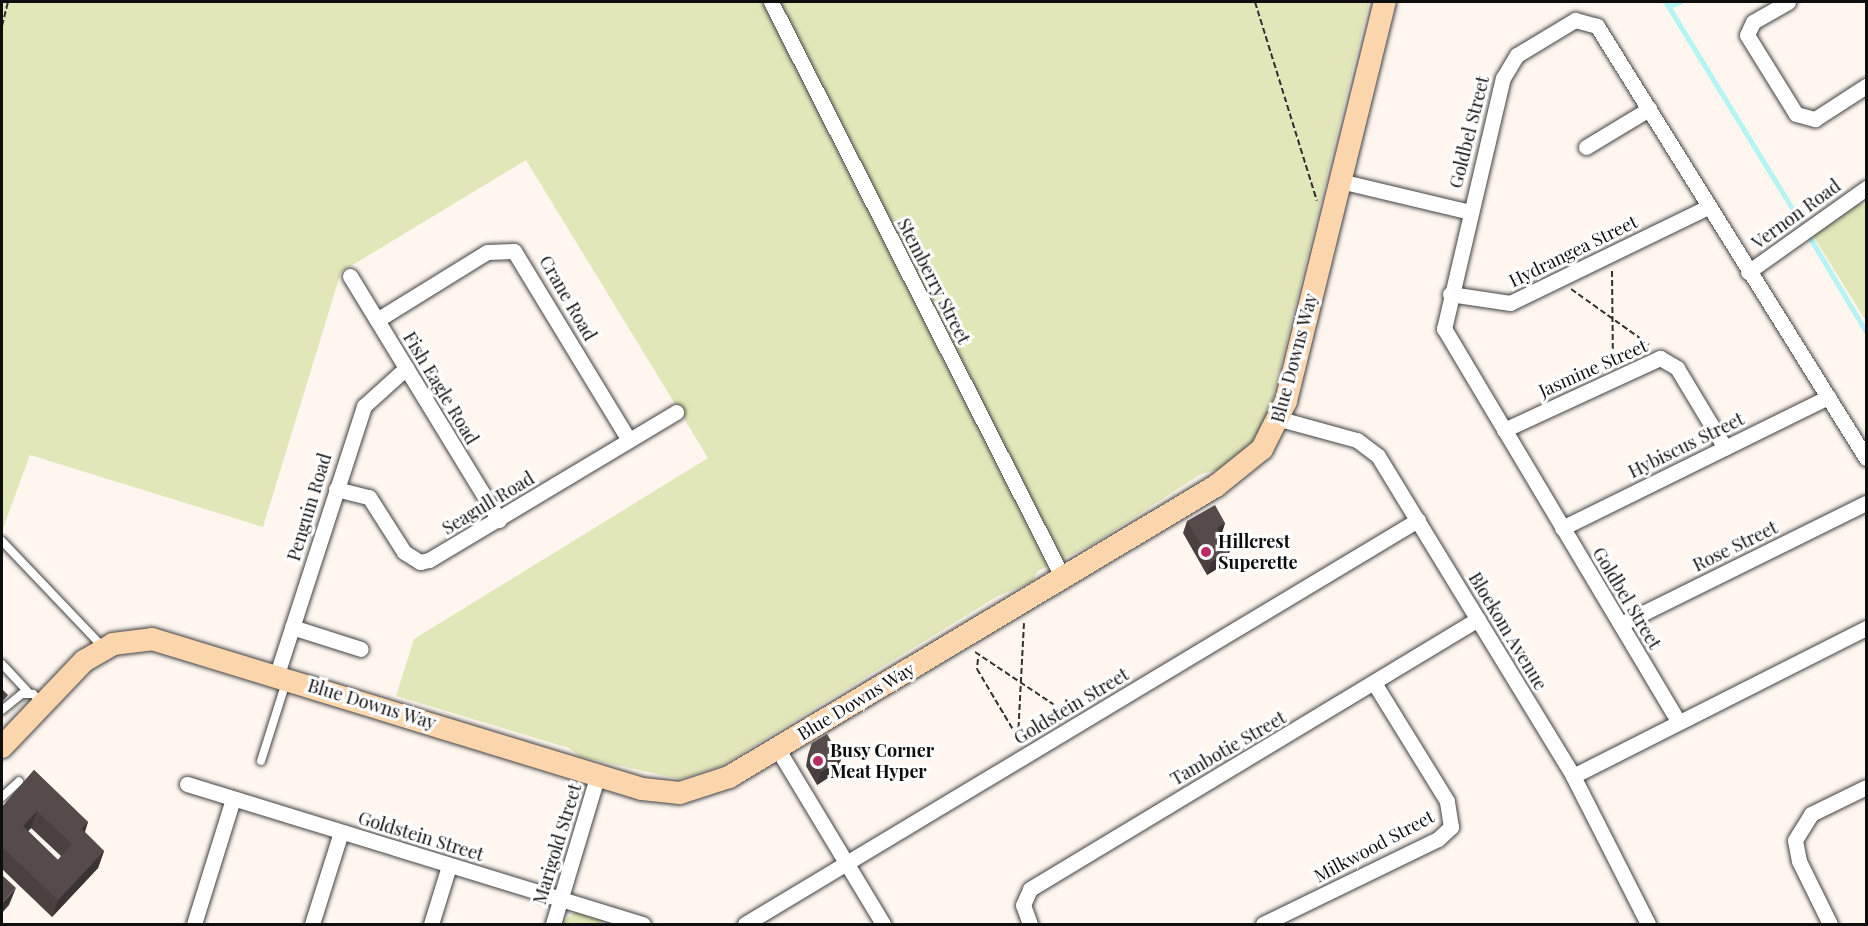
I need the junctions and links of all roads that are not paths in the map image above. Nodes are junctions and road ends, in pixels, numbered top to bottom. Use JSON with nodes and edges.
{"nodes":[{"id":1,"x":771,"y":2,"type":"edge"},
{"id":2,"x":1385,"y":2,"type":"edge"},
{"id":3,"x":1788,"y":2,"type":"edge"},
{"id":4,"x":1866,"y":86,"type":"edge"},
{"id":5,"x":1649,"y":109,"type":"junction"},
{"id":6,"x":1586,"y":147,"type":"dead end"},
{"id":7,"x":1340,"y":181,"type":"junction"},
{"id":8,"x":1866,"y":188,"type":"edge"},
{"id":9,"x":1708,"y":207,"type":"junction"},
{"id":10,"x":1470,"y":212,"type":"junction"},
{"id":11,"x":1748,"y":272,"type":"junction"},
{"id":12,"x":350,"y":276,"type":"dead end"},
{"id":13,"x":1450,"y":294,"type":"junction"},
{"id":14,"x":377,"y":320,"type":"junction"},
{"id":15,"x":406,"y":368,"type":"junction"},
{"id":16,"x":1828,"y":397,"type":"junction"},
{"id":17,"x":676,"y":412,"type":"dead end"},
{"id":18,"x":1280,"y":419,"type":"junction"},
{"id":19,"x":1504,"y":430,"type":"junction"},
{"id":20,"x":629,"y":440,"type":"junction"},
{"id":21,"x":1725,"y":448,"type":"junction"},
{"id":22,"x":1866,"y":458,"type":"edge"},
{"id":23,"x":336,"y":489,"type":"junction"},
{"id":24,"x":1866,"y":503,"type":"edge"},
{"id":25,"x":499,"y":520,"type":"junction"},
{"id":26,"x":1418,"y":520,"type":"junction"},
{"id":27,"x":1562,"y":528,"type":"junction"},
{"id":28,"x":2,"y":541,"type":"edge"},
{"id":29,"x":1063,"y":578,"type":"junction"},
{"id":30,"x":1478,"y":619,"type":"junction"},
{"id":31,"x":1620,"y":624,"type":"junction"},
{"id":32,"x":292,"y":627,"type":"junction"},
{"id":33,"x":1866,"y":628,"type":"edge"},
{"id":34,"x":104,"y":648,"type":"junction"},
{"id":35,"x":361,"y":649,"type":"dead end"},
{"id":36,"x":2,"y":664,"type":"edge"},
{"id":37,"x":282,"y":676,"type":"junction"},
{"id":38,"x":1374,"y":683,"type":"junction"},
{"id":39,"x":36,"y":699,"type":"junction"},
{"id":40,"x":2,"y":710,"type":"edge"},
{"id":41,"x":1678,"y":721,"type":"junction"},
{"id":42,"x":2,"y":747,"type":"edge"},
{"id":43,"x":777,"y":748,"type":"junction"},
{"id":44,"x":261,"y":761,"type":"dead end"},
{"id":45,"x":598,"y":774,"type":"junction"},
{"id":46,"x":1573,"y":776,"type":"junction"},
{"id":47,"x":18,"y":781,"type":"dead end"},
{"id":48,"x":187,"y":784,"type":"dead end"},
{"id":49,"x":1866,"y":787,"type":"edge"},
{"id":50,"x":2,"y":797,"type":"edge"},
{"id":51,"x":233,"y":799,"type":"junction"},
{"id":52,"x":341,"y":832,"type":"junction"},
{"id":53,"x":848,"y":864,"type":"junction"},
{"id":54,"x":449,"y":866,"type":"junction"},
{"id":55,"x":561,"y":900,"type":"junction"},
{"id":56,"x":194,"y":924,"type":"edge"},
{"id":57,"x":312,"y":924,"type":"edge"},
{"id":58,"x":431,"y":924,"type":"edge"},
{"id":59,"x":554,"y":924,"type":"edge"},
{"id":60,"x":643,"y":924,"type":"edge"},
{"id":61,"x":745,"y":924,"type":"edge"},
{"id":62,"x":883,"y":924,"type":"edge"},
{"id":63,"x":1030,"y":924,"type":"edge"},
{"id":64,"x":1263,"y":924,"type":"edge"},
{"id":65,"x":1648,"y":924,"type":"edge"},
{"id":66,"x":1830,"y":924,"type":"edge"}],
"edges":[{"from":1,"to":29,"type":"street","name":"Stemberry Street"},
{"from":2,"to":7,"type":"street","name":"Blue Downs Way"},
{"from":3,"to":4,"type":"street"},
{"from":5,"to":6,"type":"street"},
{"from":5,"to":9,"type":"street","name":"Goldbel Street"},
{"from":5,"to":10,"type":"street","name":"Goldbel Street"},
{"from":7,"to":10,"type":"street"},
{"from":7,"to":18,"type":"street","name":"Blue Downs Way"},
{"from":8,"to":11,"type":"street","name":"Vernon Road"},
{"from":9,"to":11,"type":"street","name":"Goldbel Street"},
{"from":9,"to":13,"type":"street","name":"Hydrangea Street"},
{"from":10,"to":13,"type":"street","name":"Goldbel Street"},
{"from":11,"to":16,"type":"street","name":"Goldbel Street"},
{"from":12,"to":14,"type":"street","name":"Fish Eagle Road"},
{"from":13,"to":19,"type":"street","name":"Goldbel Street"},
{"from":14,"to":15,"type":"street","name":"Fish Eagle Road"},
{"from":14,"to":20,"type":"street","name":"Crane Road"},
{"from":15,"to":23,"type":"street","name":"Penguin Road"},
{"from":15,"to":25,"type":"street","name":"Fish Eagle Road"},
{"from":16,"to":21,"type":"street","name":"Hybiscus Street"},
{"from":16,"to":22,"type":"street","name":"Goldbel Street"},
{"from":17,"to":20,"type":"street","name":"Seagull Road"},
{"from":18,"to":26,"type":"street","name":"Bloekom Avenue"},
{"from":18,"to":29,"type":"street","name":"Blue Downs Way"},
{"from":19,"to":21,"type":"street","name":"Jasmine Street"},
{"from":19,"to":27,"type":"street","name":"Goldbel Street"},
{"from":20,"to":25,"type":"street","name":"Seagull Road"},
{"from":21,"to":27,"type":"street","name":"Hybiscus Street"},
{"from":23,"to":25,"type":"street","name":"Seagull Road"},
{"from":23,"to":32,"type":"street","name":"Penguin Road"},
{"from":24,"to":31,"type":"street","name":"Rose Street"},
{"from":26,"to":30,"type":"street","name":"Bloekom Avenue"},
{"from":26,"to":53,"type":"street","name":"Goldstein Street"},
{"from":27,"to":31,"type":"street","name":"Goldbel Street"},
{"from":28,"to":34,"type":"lane"},
{"from":29,"to":43,"type":"street","name":"Blue Downs Way"},
{"from":30,"to":38,"type":"street","name":"Tambotie Street"},
{"from":30,"to":46,"type":"street","name":"Bloekom Avenue"},
{"from":31,"to":41,"type":"street","name":"Goldbel Street"},
{"from":32,"to":35,"type":"street"},
{"from":32,"to":37,"type":"street","name":"Penguin Road"},
{"from":33,"to":41,"type":"street"},
{"from":34,"to":37,"type":"street","name":"Blue Downs Way"},
{"from":34,"to":39,"type":"street","name":"Blue Downs Way"},
{"from":36,"to":39,"type":"lane"},
{"from":37,"to":44,"type":"lane"},
{"from":37,"to":45,"type":"street","name":"Blue Downs Way"},
{"from":38,"to":63,"type":"street","name":"Tambotie Street"},
{"from":38,"to":64,"type":"street","name":"Milkwood Street"},
{"from":39,"to":40,"type":"lane"},
{"from":39,"to":42,"type":"street","name":"Blue Downs Way"},
{"from":41,"to":46,"type":"street"},
{"from":43,"to":45,"type":"street","name":"Blue Downs Way"},
{"from":43,"to":53,"type":"street"},
{"from":45,"to":55,"type":"street","name":"Marigold Street"},
{"from":46,"to":65,"type":"street","name":"Bloekom Avenue"},
{"from":47,"to":50,"type":"lane"},
{"from":48,"to":51,"type":"street","name":"Goldstein Street"},
{"from":49,"to":66,"type":"street"},
{"from":51,"to":52,"type":"street","name":"Goldstein Street"},
{"from":51,"to":56,"type":"street"},
{"from":52,"to":54,"type":"street","name":"Goldstein Street"},
{"from":52,"to":57,"type":"street"},
{"from":53,"to":61,"type":"street","name":"Goldstein Street"},
{"from":53,"to":62,"type":"street"},
{"from":54,"to":55,"type":"street","name":"Goldstein Street"},
{"from":54,"to":58,"type":"street"},
{"from":55,"to":59,"type":"street","name":"Marigold Street"},
{"from":55,"to":60,"type":"street","name":"Goldstein Street"}]}
